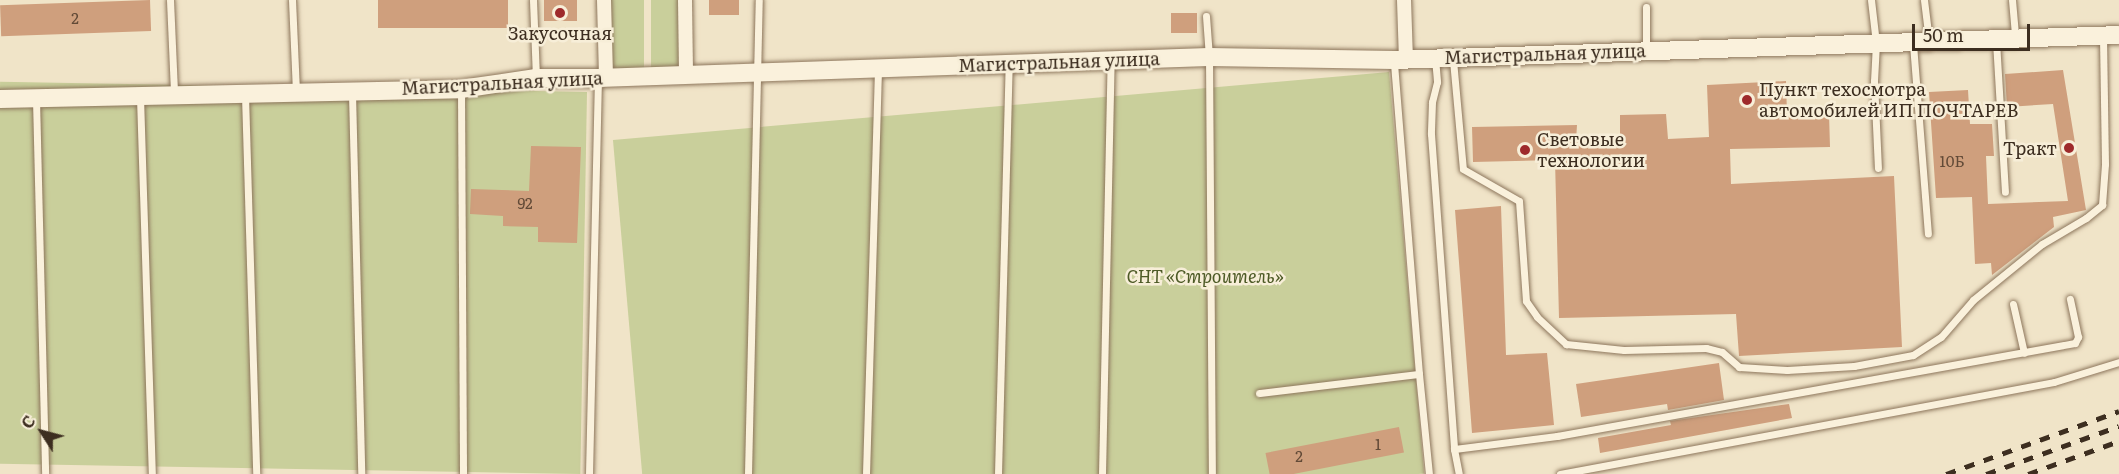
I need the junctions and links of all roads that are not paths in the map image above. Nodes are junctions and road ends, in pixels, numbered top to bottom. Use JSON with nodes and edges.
{"nodes":[{"id":1,"x":170,"y":0,"type":"edge"},
{"id":2,"x":292,"y":0,"type":"edge"},
{"id":3,"x":533,"y":0,"type":"edge"},
{"id":4,"x":604,"y":0,"type":"edge"},
{"id":5,"x":686,"y":0,"type":"edge"},
{"id":6,"x":759,"y":0,"type":"edge"},
{"id":7,"x":1404,"y":0,"type":"edge"},
{"id":8,"x":1871,"y":0,"type":"edge"},
{"id":9,"x":1924,"y":0,"type":"edge"},
{"id":10,"x":2012,"y":0,"type":"edge"},
{"id":11,"x":1646,"y":7,"type":"dead end"},
{"id":12,"x":1206,"y":16,"type":"dead end"},
{"id":13,"x":2111,"y":34,"type":"edge"},
{"id":14,"x":2015,"y":38,"type":"junction"},
{"id":15,"x":1996,"y":39,"type":"junction"},
{"id":16,"x":1921,"y":41,"type":"junction"},
{"id":17,"x":1876,"y":43,"type":"junction"},
{"id":18,"x":1646,"y":50,"type":"junction"},
{"id":19,"x":1209,"y":57,"type":"junction"},
{"id":20,"x":1444,"y":58,"type":"junction"},
{"id":21,"x":1400,"y":60,"type":"junction"},
{"id":22,"x":1111,"y":61,"type":"junction"},
{"id":23,"x":1008,"y":64,"type":"junction"},
{"id":24,"x":878,"y":67,"type":"junction"},
{"id":25,"x":759,"y":71,"type":"junction"},
{"id":26,"x":686,"y":74,"type":"junction"},
{"id":27,"x":536,"y":78,"type":"junction"},
{"id":28,"x":602,"y":78,"type":"junction"},
{"id":29,"x":461,"y":89,"type":"junction"},
{"id":30,"x":352,"y":91,"type":"junction"},
{"id":31,"x":296,"y":92,"type":"junction"},
{"id":32,"x":245,"y":93,"type":"junction"},
{"id":33,"x":140,"y":94,"type":"junction"},
{"id":34,"x":174,"y":95,"type":"junction"},
{"id":35,"x":36,"y":98,"type":"junction"},
{"id":36,"x":0,"y":99,"type":"edge"},
{"id":37,"x":1878,"y":168,"type":"dead end"},
{"id":38,"x":2005,"y":192,"type":"dead end"},
{"id":39,"x":1928,"y":233,"type":"dead end"},
{"id":40,"x":2070,"y":300,"type":"dead end"},
{"id":41,"x":2013,"y":304,"type":"dead end"},
{"id":42,"x":2024,"y":353,"type":"junction"},
{"id":43,"x":2119,"y":362,"type":"edge"},
{"id":44,"x":1419,"y":374,"type":"junction"},
{"id":45,"x":1259,"y":393,"type":"dead end"},
{"id":46,"x":1454,"y":449,"type":"junction"},
{"id":47,"x":45,"y":474,"type":"edge"},
{"id":48,"x":152,"y":474,"type":"edge"},
{"id":49,"x":256,"y":474,"type":"edge"},
{"id":50,"x":361,"y":474,"type":"edge"},
{"id":51,"x":463,"y":474,"type":"edge"},
{"id":52,"x":589,"y":474,"type":"edge"},
{"id":53,"x":748,"y":474,"type":"edge"},
{"id":54,"x":866,"y":474,"type":"edge"},
{"id":55,"x":998,"y":474,"type":"edge"},
{"id":56,"x":1102,"y":474,"type":"edge"},
{"id":57,"x":1212,"y":474,"type":"edge"},
{"id":58,"x":1429,"y":474,"type":"edge"},
{"id":59,"x":1459,"y":474,"type":"edge"},
{"id":60,"x":1560,"y":474,"type":"edge"}],
"edges":[{"from":1,"to":34,"type":"lane"},
{"from":2,"to":31,"type":"lane"},
{"from":3,"to":27,"type":"lane"},
{"from":4,"to":28,"type":"street"},
{"from":5,"to":26,"type":"street"},
{"from":6,"to":25,"type":"lane"},
{"from":7,"to":21,"type":"street"},
{"from":8,"to":17,"type":"lane"},
{"from":9,"to":16,"type":"lane"},
{"from":10,"to":14,"type":"lane"},
{"from":11,"to":18,"type":"lane"},
{"from":12,"to":19,"type":"lane"},
{"from":13,"to":14,"type":"street","name":"Магистральная улица"},
{"from":13,"to":20,"type":"lane"},
{"from":14,"to":15,"type":"street","name":"Магистральная улица"},
{"from":15,"to":16,"type":"street","name":"Магистральная улица"},
{"from":15,"to":38,"type":"lane"},
{"from":16,"to":17,"type":"street","name":"Магистральная улица"},
{"from":16,"to":39,"type":"lane"},
{"from":17,"to":18,"type":"street","name":"Магистральная улица"},
{"from":17,"to":37,"type":"lane"},
{"from":18,"to":20,"type":"street","name":"Магистральная улица"},
{"from":19,"to":21,"type":"street","name":"Магистральная улица"},
{"from":19,"to":22,"type":"street","name":"Магистральная улица"},
{"from":19,"to":57,"type":"lane"},
{"from":20,"to":21,"type":"street","name":"Магистральная улица"},
{"from":20,"to":46,"type":"lane"},
{"from":21,"to":44,"type":"lane"},
{"from":22,"to":23,"type":"street","name":"Магистральная улица"},
{"from":22,"to":56,"type":"lane"},
{"from":23,"to":24,"type":"street","name":"Магистральная улица"},
{"from":23,"to":55,"type":"lane"},
{"from":24,"to":25,"type":"street","name":"Магистральная улица"},
{"from":24,"to":54,"type":"lane"},
{"from":25,"to":26,"type":"street","name":"Магистральная улица"},
{"from":25,"to":53,"type":"lane"},
{"from":26,"to":28,"type":"street","name":"Магистральная улица"},
{"from":27,"to":28,"type":"street","name":"Магистральная улица"},
{"from":27,"to":29,"type":"street","name":"Магистральная улица"},
{"from":28,"to":52,"type":"lane"},
{"from":29,"to":30,"type":"street","name":"Магистральная улица"},
{"from":29,"to":51,"type":"lane"},
{"from":30,"to":31,"type":"street","name":"Магистральная улица"},
{"from":30,"to":50,"type":"lane"},
{"from":31,"to":32,"type":"street","name":"Магистральная улица"},
{"from":32,"to":34,"type":"street","name":"Магистральная улица"},
{"from":32,"to":49,"type":"lane"},
{"from":33,"to":34,"type":"street","name":"Магистральная улица"},
{"from":33,"to":35,"type":"street","name":"Магистральная улица"},
{"from":33,"to":48,"type":"lane"},
{"from":35,"to":36,"type":"street","name":"Магистральная улица"},
{"from":35,"to":47,"type":"lane"},
{"from":40,"to":42,"type":"lane"},
{"from":41,"to":42,"type":"lane"},
{"from":42,"to":46,"type":"lane"},
{"from":43,"to":60,"type":"lane"},
{"from":44,"to":45,"type":"lane"},
{"from":44,"to":58,"type":"lane"},
{"from":46,"to":59,"type":"lane"}]}
